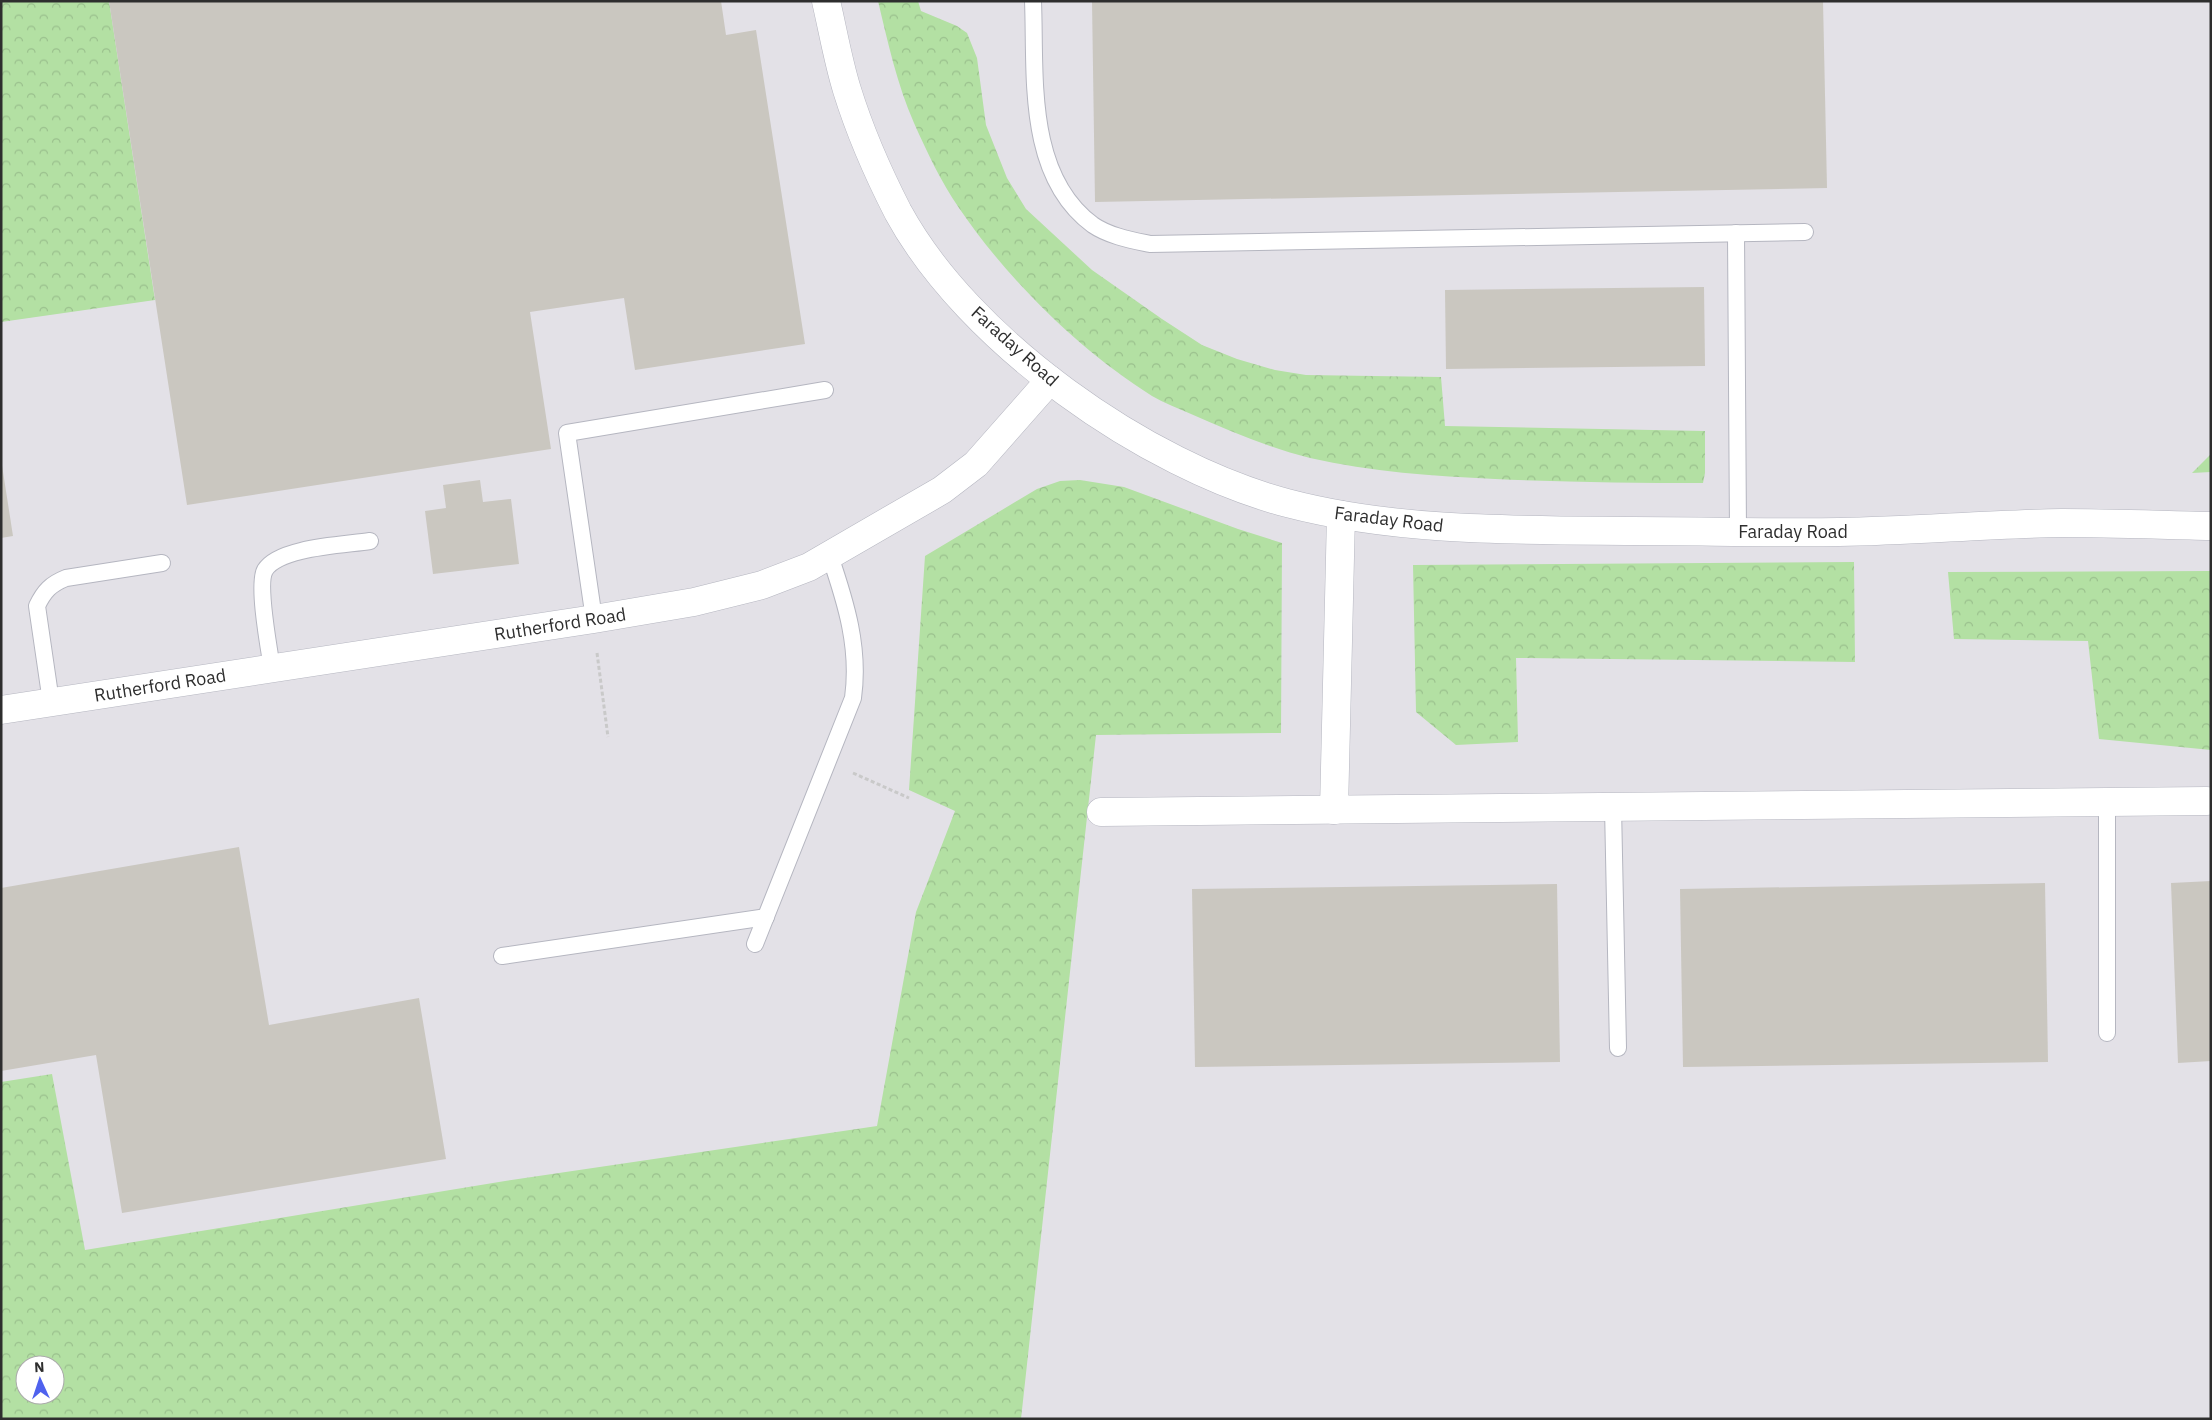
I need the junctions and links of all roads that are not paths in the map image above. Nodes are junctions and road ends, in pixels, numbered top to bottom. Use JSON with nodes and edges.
{"nodes":[{"id":1,"x":826,"y":1,"type":"edge"},
{"id":2,"x":1034,"y":1,"type":"edge"},
{"id":3,"x":1805,"y":232,"type":"dead end"},
{"id":4,"x":1736,"y":233,"type":"junction"},
{"id":5,"x":1050,"y":380,"type":"junction"},
{"id":6,"x":825,"y":390,"type":"dead end"},
{"id":7,"x":1341,"y":515,"type":"junction"},
{"id":8,"x":2211,"y":526,"type":"edge"},
{"id":9,"x":1738,"y":532,"type":"junction"},
{"id":10,"x":370,"y":541,"type":"dead end"},
{"id":11,"x":830,"y":556,"type":"junction"},
{"id":12,"x":162,"y":564,"type":"dead end"},
{"id":13,"x":594,"y":619,"type":"junction"},
{"id":14,"x":272,"y":668,"type":"junction"},
{"id":15,"x":51,"y":702,"type":"junction"},
{"id":16,"x":1,"y":710,"type":"edge"},
{"id":17,"x":2207,"y":801,"type":"dead end"},
{"id":18,"x":2108,"y":802,"type":"junction"},
{"id":19,"x":1613,"y":807,"type":"junction"},
{"id":20,"x":1334,"y":810,"type":"junction"},
{"id":21,"x":1101,"y":812,"type":"dead end"},
{"id":22,"x":766,"y":917,"type":"junction"},
{"id":23,"x":755,"y":944,"type":"dead end"},
{"id":24,"x":502,"y":956,"type":"dead end"},
{"id":25,"x":2107,"y":1033,"type":"dead end"},
{"id":26,"x":1618,"y":1048,"type":"dead end"}],
"edges":[{"from":1,"to":5,"type":"street","name":"Faraday Road"},
{"from":2,"to":4,"type":"lane"},
{"from":3,"to":4,"type":"lane"},
{"from":4,"to":9,"type":"lane"},
{"from":5,"to":7,"type":"street","name":"Faraday Road"},
{"from":5,"to":11,"type":"street","name":"Rutherford Road"},
{"from":6,"to":13,"type":"lane"},
{"from":7,"to":9,"type":"street","name":"Faraday Road"},
{"from":7,"to":20,"type":"street"},
{"from":8,"to":9,"type":"street","name":"Faraday Road"},
{"from":10,"to":14,"type":"lane"},
{"from":11,"to":13,"type":"street","name":"Rutherford Road"},
{"from":11,"to":22,"type":"lane"},
{"from":12,"to":15,"type":"lane"},
{"from":13,"to":14,"type":"street","name":"Rutherford Road"},
{"from":14,"to":15,"type":"street","name":"Rutherford Road"},
{"from":15,"to":16,"type":"street","name":"Rutherford Road"},
{"from":17,"to":18,"type":"street"},
{"from":18,"to":19,"type":"street"},
{"from":18,"to":25,"type":"lane"},
{"from":19,"to":20,"type":"street"},
{"from":19,"to":26,"type":"lane"},
{"from":20,"to":21,"type":"street"},
{"from":22,"to":23,"type":"lane"},
{"from":22,"to":24,"type":"lane"}]}
